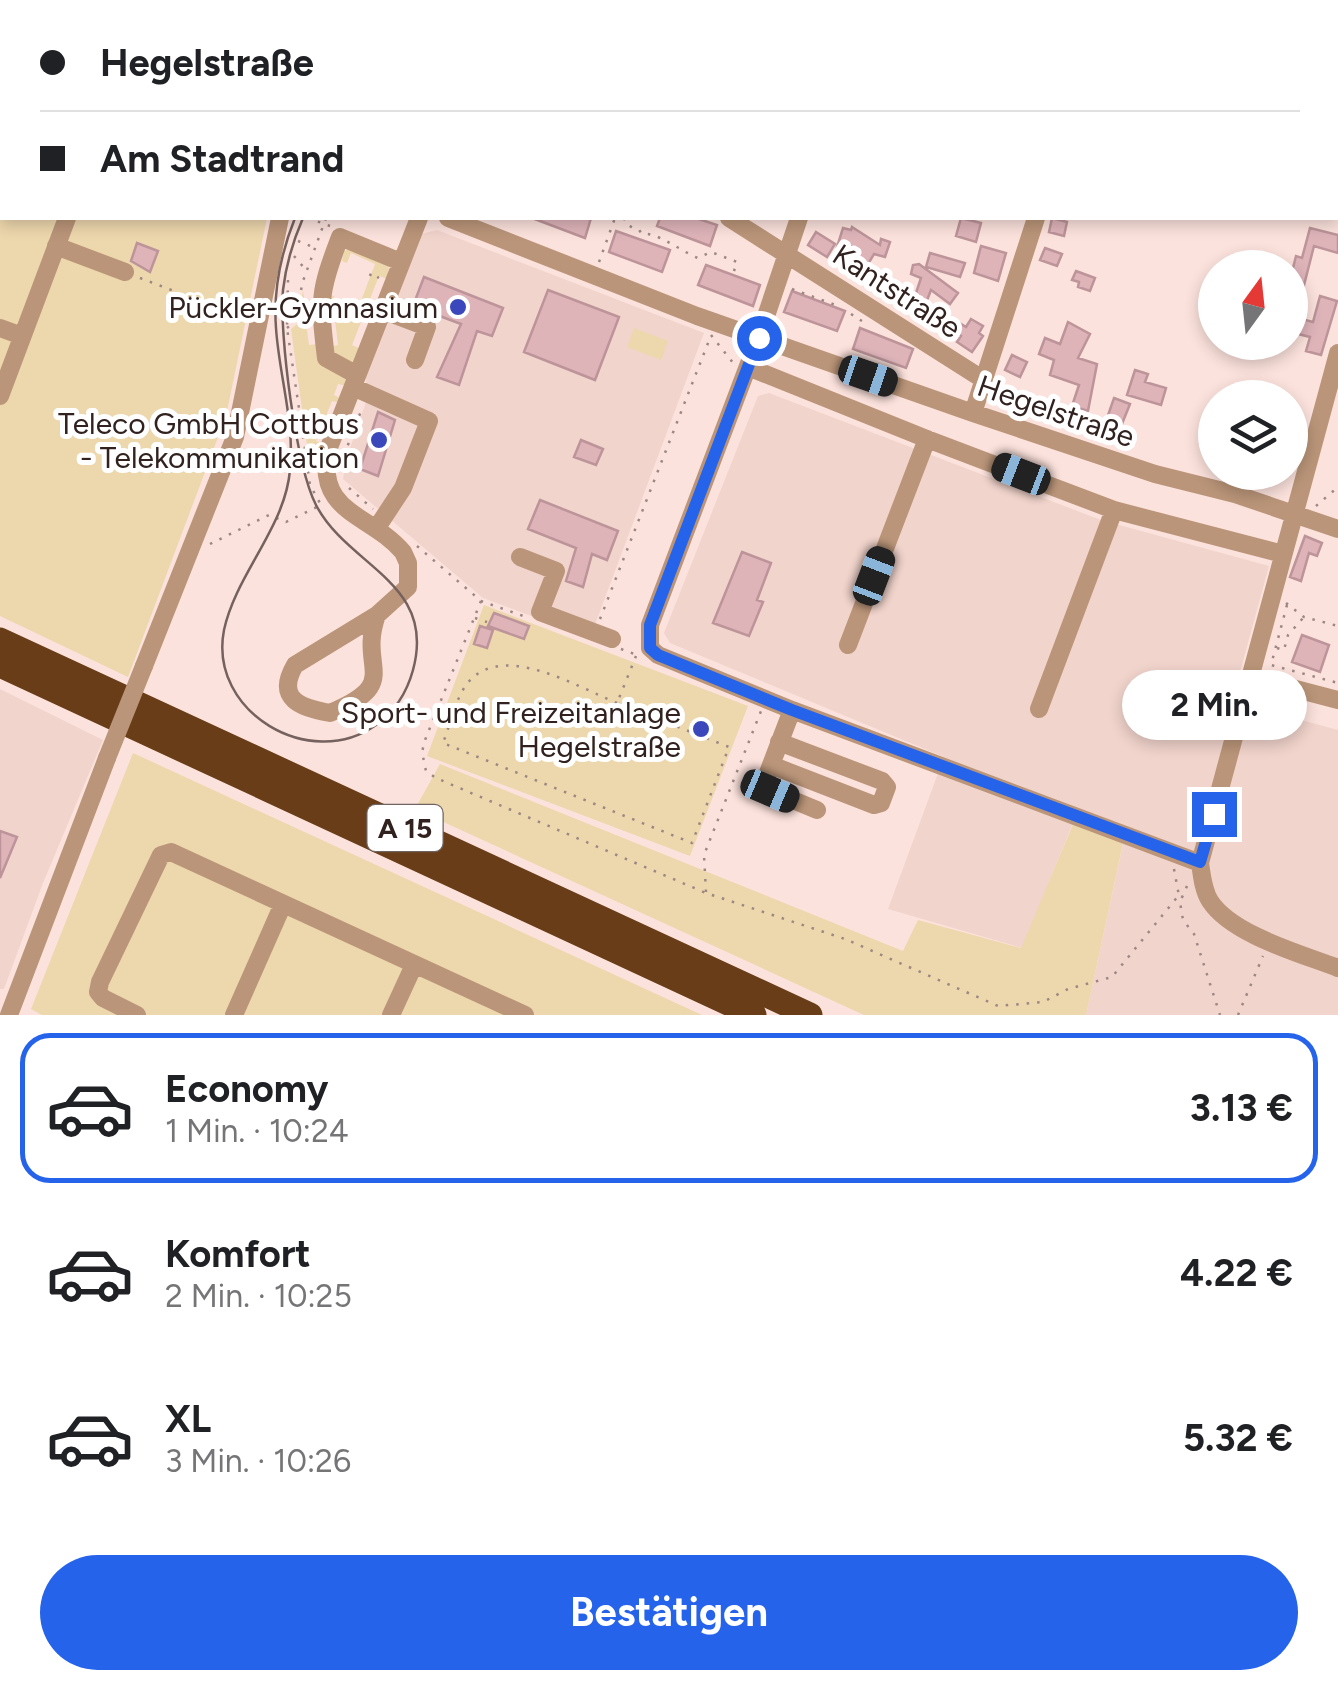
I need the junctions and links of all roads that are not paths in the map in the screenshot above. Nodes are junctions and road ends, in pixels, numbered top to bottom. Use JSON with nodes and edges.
{"nodes":[{"id":1,"x":66,"y":220,"type":"edge"},
{"id":2,"x":280,"y":220,"type":"edge"},
{"id":3,"x":418,"y":220,"type":"edge"},
{"id":4,"x":453,"y":220,"type":"edge"},
{"id":5,"x":732,"y":220,"type":"edge"},
{"id":6,"x":798,"y":220,"type":"edge"},
{"id":7,"x":1035,"y":220,"type":"edge"},
{"id":8,"x":56,"y":246,"type":"junction"},
{"id":9,"x":787,"y":254,"type":"junction"},
{"id":10,"x":401,"y":262,"type":"junction"},
{"id":11,"x":125,"y":272,"type":"road end"},
{"id":12,"x":382,"y":310,"type":"junction"},
{"id":13,"x":0,"y":328,"type":"edge"},
{"id":14,"x":22,"y":336,"type":"junction"},
{"id":15,"x":759,"y":338,"type":"junction"},
{"id":16,"x":1338,"y":354,"type":"edge"},
{"id":17,"x":415,"y":360,"type":"dead end"},
{"id":18,"x":746,"y":372,"type":"junction"},
{"id":19,"x":984,"y":380,"type":"junction"},
{"id":20,"x":358,"y":385,"type":"junction"},
{"id":21,"x":0,"y":396,"type":"edge"},
{"id":22,"x":974,"y":413,"type":"junction"},
{"id":23,"x":927,"y":439,"type":"junction"},
{"id":24,"x":1114,"y":510,"type":"junction"},
{"id":25,"x":1294,"y":514,"type":"junction"},
{"id":26,"x":380,"y":524,"type":"junction"},
{"id":27,"x":1338,"y":529,"type":"edge"},
{"id":28,"x":1283,"y":554,"type":"junction"},
{"id":29,"x":520,"y":557,"type":"dead end"},
{"id":30,"x":377,"y":615,"type":"junction"},
{"id":31,"x":604,"y":636,"type":"road end"},
{"id":32,"x":0,"y":640,"type":"edge"},
{"id":33,"x":848,"y":645,"type":"dead end"},
{"id":34,"x":0,"y":665,"type":"edge"},
{"id":35,"x":1250,"y":677,"type":"junction"},
{"id":36,"x":1338,"y":700,"type":"edge"},
{"id":37,"x":1039,"y":709,"type":"dead end"},
{"id":38,"x":792,"y":710,"type":"junction"},
{"id":39,"x":779,"y":742,"type":"junction"},
{"id":40,"x":898,"y":749,"type":"junction"},
{"id":41,"x":771,"y":764,"type":"junction"},
{"id":42,"x":882,"y":782,"type":"junction"},
{"id":43,"x":817,"y":810,"type":"dead end"},
{"id":44,"x":1200,"y":862,"type":"junction"},
{"id":45,"x":283,"y":904,"type":"junction"},
{"id":46,"x":414,"y":965,"type":"junction"},
{"id":47,"x":1338,"y":968,"type":"edge"},
{"id":48,"x":9,"y":1015,"type":"edge"},
{"id":49,"x":137,"y":1015,"type":"edge"},
{"id":50,"x":234,"y":1015,"type":"edge"},
{"id":51,"x":390,"y":1015,"type":"edge"},
{"id":52,"x":525,"y":1015,"type":"edge"},
{"id":53,"x":754,"y":1015,"type":"edge"},
{"id":54,"x":810,"y":1015,"type":"edge"}],
"edges":[{"from":1,"to":8,"type":"street"},
{"from":2,"to":48,"type":"street","bridge":true},
{"from":3,"to":10,"type":"street"},
{"from":4,"to":15,"type":"street","name":"Hegelstraße"},
{"from":5,"to":9,"type":"street","name":"Kantstraße"},
{"from":6,"to":9,"type":"street"},
{"from":7,"to":19,"type":"street"},
{"from":8,"to":11,"type":"street"},
{"from":8,"to":14,"type":"street"},
{"from":9,"to":15,"type":"street"},
{"from":9,"to":19,"type":"street","name":"Kantstraße"},
{"from":10,"to":12,"type":"street"},
{"from":10,"to":20,"type":"street"},
{"from":12,"to":17,"type":"street"},
{"from":12,"to":20,"type":"street"},
{"from":13,"to":14,"type":"street"},
{"from":14,"to":21,"type":"street"},
{"from":15,"to":18,"type":"street"},
{"from":15,"to":22,"type":"street","name":"Hegelstraße"},
{"from":16,"to":25,"type":"street"},
{"from":18,"to":23,"type":"street"},
{"from":18,"to":38,"type":"street"},
{"from":19,"to":22,"type":"street"},
{"from":20,"to":26,"type":"street"},
{"from":20,"to":26,"type":"street"},
{"from":22,"to":25,"type":"street","name":"Hegelstraße"},
{"from":23,"to":24,"type":"street"},
{"from":23,"to":33,"type":"street"},
{"from":24,"to":28,"type":"street"},
{"from":24,"to":37,"type":"street"},
{"from":25,"to":27,"type":"street","name":"Hegelstraße"},
{"from":25,"to":28,"type":"street"},
{"from":26,"to":30,"type":"street"},
{"from":28,"to":35,"type":"street"},
{"from":29,"to":31,"type":"street"},
{"from":30,"to":30,"type":"street"},
{"from":32,"to":54,"type":"highway","number":"A 15"},
{"from":34,"to":53,"type":"highway","number":"A 15"},
{"from":35,"to":36,"type":"street"},
{"from":35,"to":44,"type":"street"},
{"from":38,"to":39,"type":"street"},
{"from":38,"to":40,"type":"street"},
{"from":39,"to":41,"type":"street"},
{"from":39,"to":42,"type":"street"},
{"from":40,"to":42,"type":"street"},
{"from":40,"to":44,"type":"street"},
{"from":41,"to":42,"type":"street"},
{"from":41,"to":43,"type":"street"},
{"from":44,"to":47,"type":"street"},
{"from":45,"to":46,"type":"street"},
{"from":45,"to":49,"type":"street"},
{"from":45,"to":50,"type":"street"},
{"from":46,"to":51,"type":"street"},
{"from":46,"to":52,"type":"street"}]}
